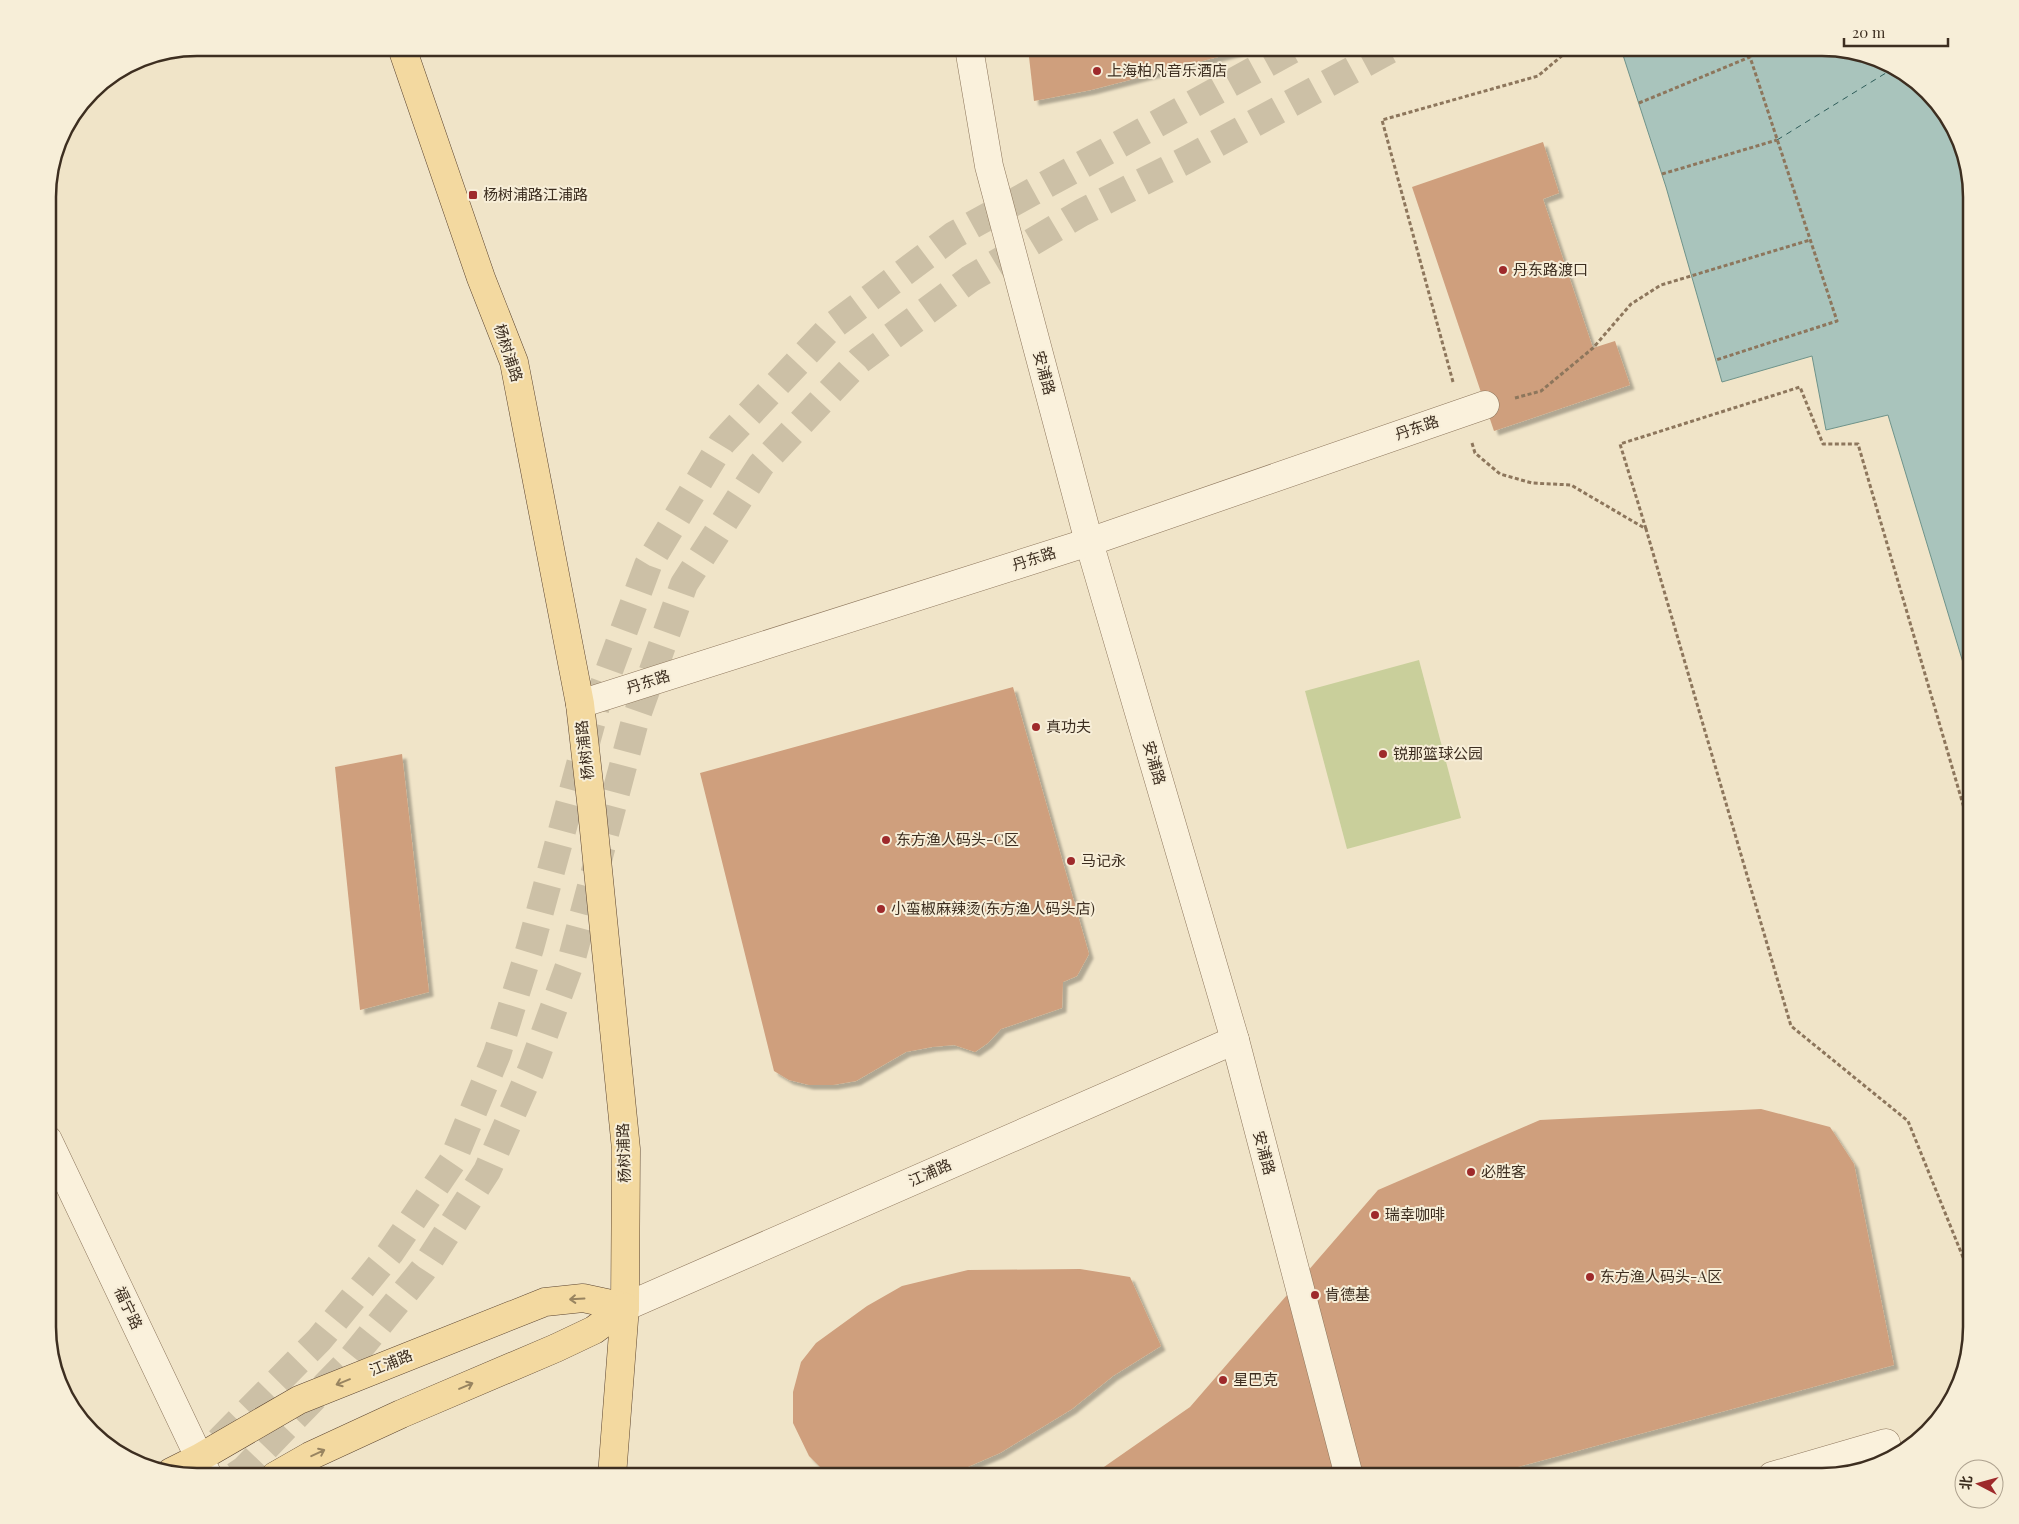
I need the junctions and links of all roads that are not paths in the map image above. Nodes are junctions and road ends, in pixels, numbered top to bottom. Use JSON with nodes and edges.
{"nodes":[{"id":1,"x":405,"y":57,"type":"edge"},
{"id":2,"x":970,"y":57,"type":"edge"},
{"id":3,"x":1473,"y":409,"type":"road end"},
{"id":4,"x":1089,"y":542,"type":"junction"},
{"id":5,"x":580,"y":704,"type":"junction"},
{"id":6,"x":1235,"y":1040,"type":"junction"},
{"id":7,"x":57,"y":1159,"type":"edge"},
{"id":8,"x":625,"y":1307,"type":"junction"},
{"id":9,"x":1888,"y":1451,"type":"edge"},
{"id":10,"x":204,"y":1467,"type":"edge"},
{"id":11,"x":289,"y":1468,"type":"edge"},
{"id":12,"x":613,"y":1468,"type":"edge"},
{"id":13,"x":1346,"y":1468,"type":"edge"},
{"id":14,"x":1799,"y":1468,"type":"edge"}],
"edges":[{"from":1,"to":5,"type":"main road","name":"杨树浦路"},
{"from":2,"to":4,"type":"street","name":"安浦路"},
{"from":3,"to":4,"type":"street","name":"丹东路"},
{"from":4,"to":5,"type":"street","name":"丹东路"},
{"from":4,"to":6,"type":"street","name":"安浦路"},
{"from":5,"to":8,"type":"main road","name":"杨树浦路"},
{"from":6,"to":8,"type":"street","name":"江浦路"},
{"from":6,"to":13,"type":"street","name":"安浦路"},
{"from":7,"to":10,"type":"street","name":"福宁路"},
{"from":8,"to":10,"type":"main road","name":"江浦路","one_way":true},
{"from":11,"to":8,"type":"main road","name":"江浦路","one_way":true},
{"from":8,"to":12,"type":"main road","name":"杨树浦路"},
{"from":9,"to":14,"type":"street"}]}
